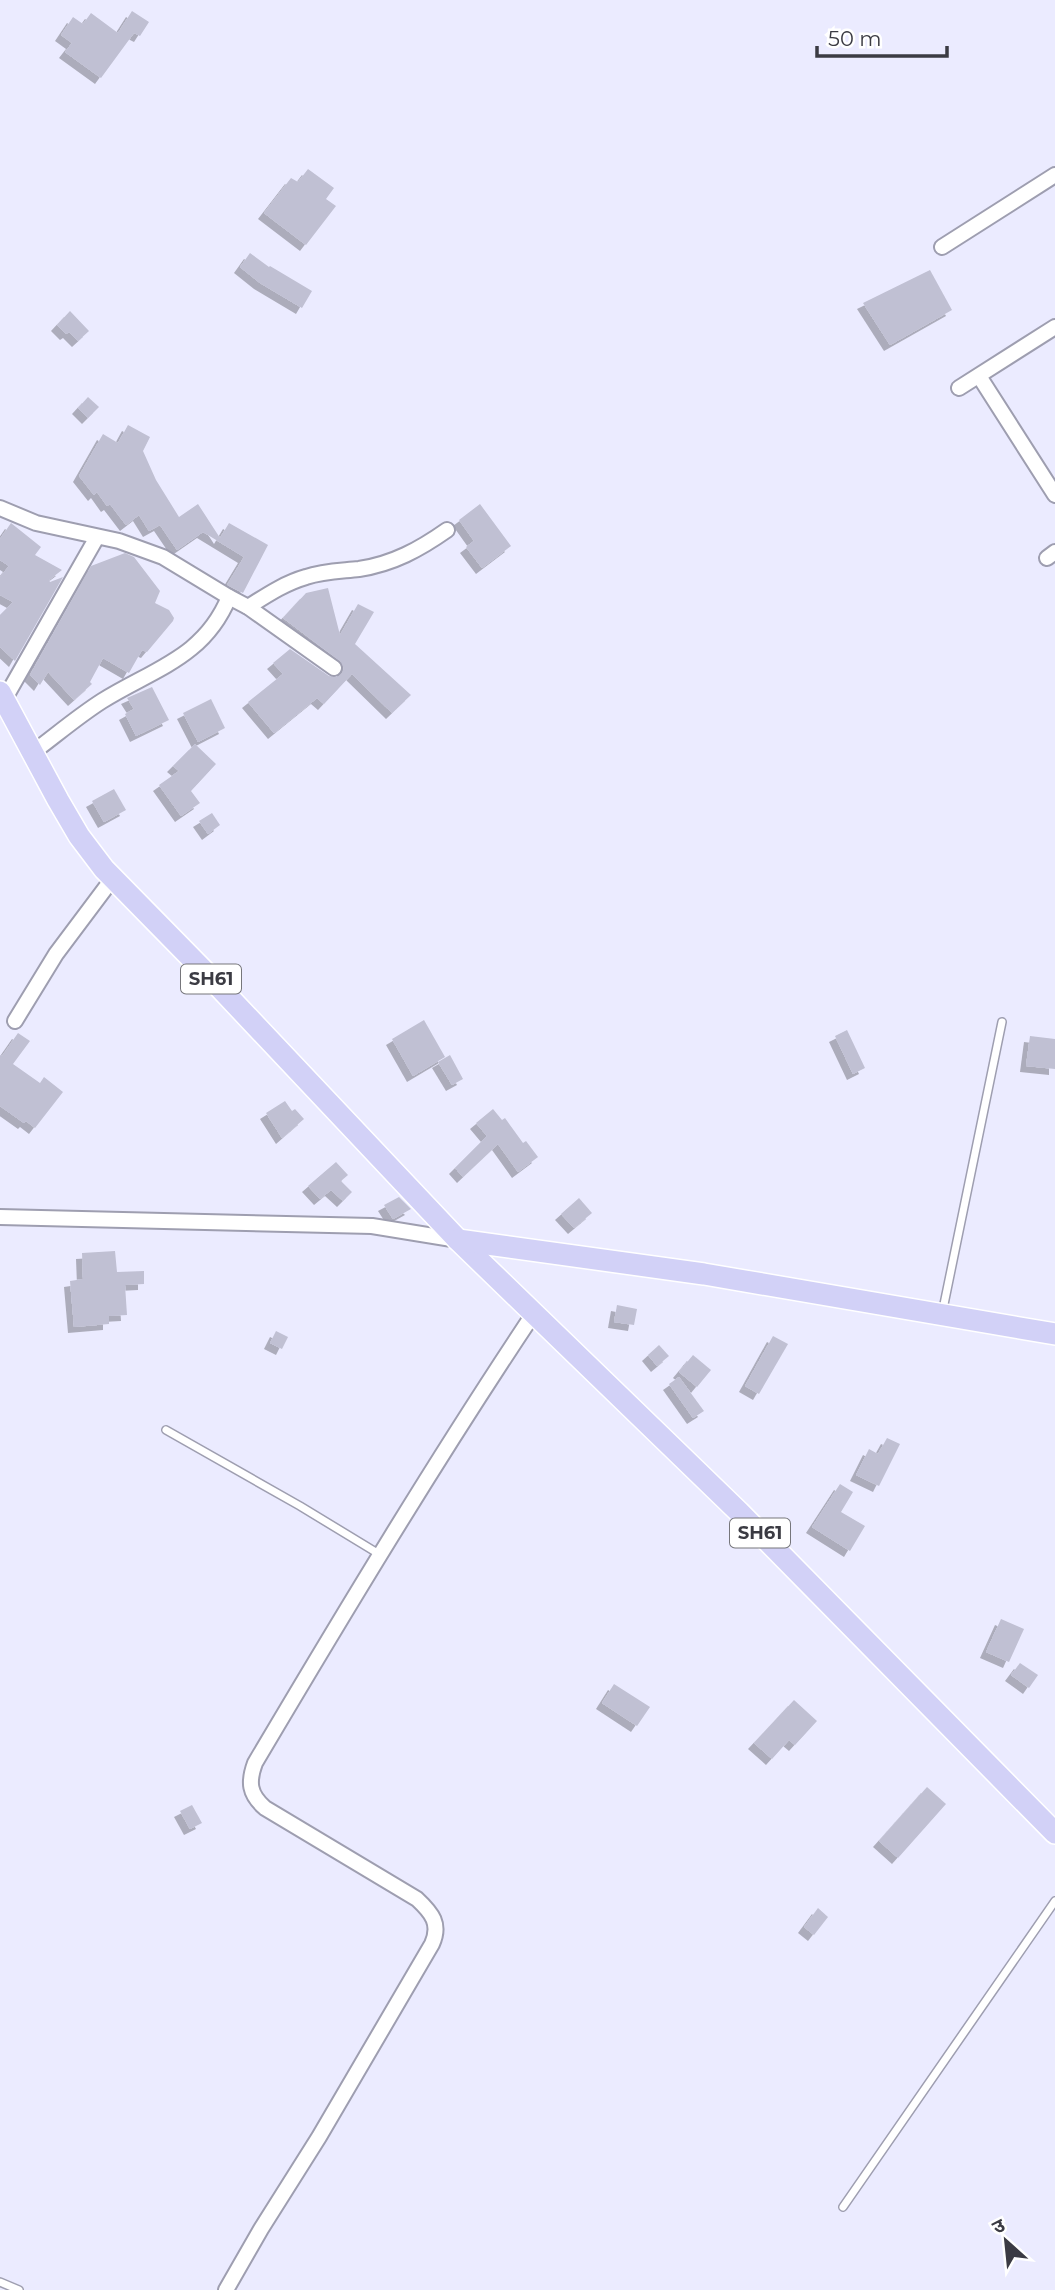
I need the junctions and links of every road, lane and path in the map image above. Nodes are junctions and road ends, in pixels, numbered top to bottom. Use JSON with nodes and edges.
{"nodes":[{"id":1,"x":1055,"y":175,"type":"edge"},
{"id":2,"x":942,"y":247,"type":"dead end"},
{"id":3,"x":1055,"y":327,"type":"edge"},
{"id":4,"x":979,"y":376,"type":"junction"},
{"id":5,"x":959,"y":388,"type":"dead end"},
{"id":6,"x":1055,"y":495,"type":"edge"},
{"id":7,"x":0,"y":508,"type":"edge"},
{"id":8,"x":447,"y":530,"type":"dead end"},
{"id":9,"x":97,"y":537,"type":"junction"},
{"id":10,"x":229,"y":597,"type":"junction"},
{"id":11,"x":248,"y":607,"type":"junction"},
{"id":12,"x":334,"y":668,"type":"dead end"},
{"id":13,"x":2,"y":696,"type":"edge"},
{"id":14,"x":32,"y":753,"type":"junction"},
{"id":15,"x":113,"y":877,"type":"junction"},
{"id":16,"x":15,"y":1021,"type":"dead end"},
{"id":17,"x":1002,"y":1022,"type":"dead end"},
{"id":18,"x":0,"y":1217,"type":"edge"},
{"id":19,"x":458,"y":1240,"type":"junction"},
{"id":20,"x":534,"y":1313,"type":"junction"},
{"id":21,"x":942,"y":1314,"type":"junction"},
{"id":22,"x":1055,"y":1334,"type":"edge"},
{"id":23,"x":166,"y":1430,"type":"dead end"},
{"id":24,"x":379,"y":1554,"type":"junction"},
{"id":25,"x":1055,"y":1833,"type":"edge"},
{"id":26,"x":1055,"y":1901,"type":"edge"},
{"id":27,"x":843,"y":2207,"type":"dead end"},
{"id":28,"x":0,"y":2282,"type":"edge"},
{"id":29,"x":19,"y":2290,"type":"edge"},
{"id":30,"x":226,"y":2290,"type":"edge"}],
"edges":[{"from":1,"to":2,"type":"street"},
{"from":3,"to":4,"type":"street"},
{"from":4,"to":5,"type":"street"},
{"from":4,"to":6,"type":"street"},
{"from":7,"to":9,"type":"street"},
{"from":8,"to":11,"type":"street"},
{"from":9,"to":10,"type":"street"},
{"from":9,"to":13,"type":"street"},
{"from":10,"to":11,"type":"street"},
{"from":10,"to":14,"type":"street"},
{"from":11,"to":12,"type":"street"},
{"from":13,"to":14,"type":"main road","number":"SH61"},
{"from":14,"to":15,"type":"main road","number":"SH61"},
{"from":15,"to":16,"type":"street"},
{"from":15,"to":19,"type":"main road","number":"SH61"},
{"from":17,"to":21,"type":"lane"},
{"from":18,"to":19,"type":"street"},
{"from":19,"to":20,"type":"main road","number":"SH61"},
{"from":19,"to":21,"type":"main road"},
{"from":20,"to":24,"type":"street"},
{"from":20,"to":25,"type":"main road","number":"SH61"},
{"from":21,"to":22,"type":"main road"},
{"from":23,"to":24,"type":"lane"},
{"from":24,"to":30,"type":"street"},
{"from":26,"to":27,"type":"lane"},
{"from":28,"to":29,"type":"lane"}]}
